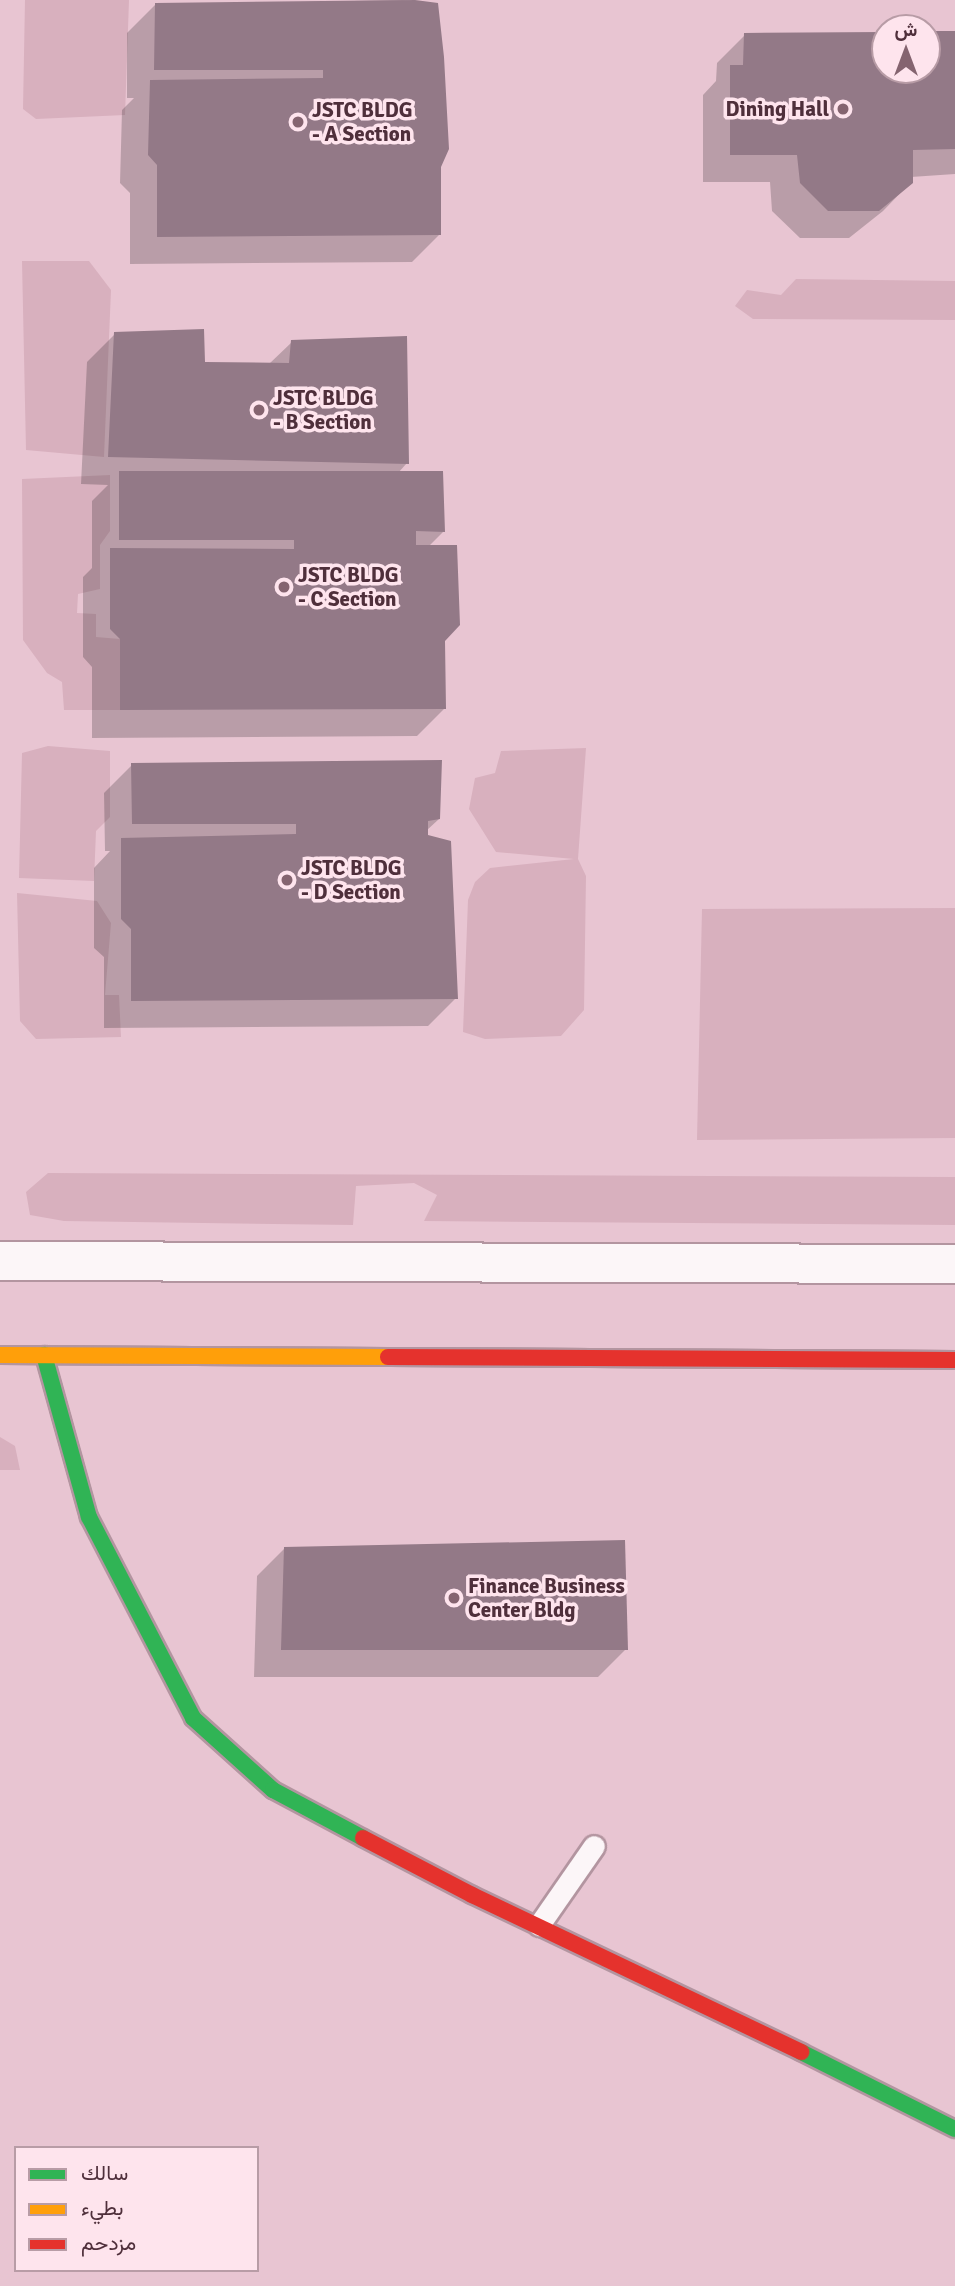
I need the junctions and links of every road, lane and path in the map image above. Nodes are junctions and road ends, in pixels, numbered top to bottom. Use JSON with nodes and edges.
{"nodes":[{"id":1,"x":0,"y":1261,"type":"edge"},
{"id":2,"x":955,"y":1264,"type":"edge"},
{"id":3,"x":0,"y":1355,"type":"edge"},
{"id":4,"x":44,"y":1355,"type":"junction"},
{"id":5,"x":955,"y":1360,"type":"edge"},
{"id":6,"x":594,"y":1846,"type":"dead end"},
{"id":7,"x":539,"y":1925,"type":"junction"},
{"id":8,"x":955,"y":2129,"type":"edge"}],
"edges":[{"from":1,"to":2,"type":"street"},
{"from":3,"to":4,"type":"street"},
{"from":4,"to":5,"type":"street"},
{"from":4,"to":7,"type":"street"},
{"from":6,"to":7,"type":"lane"},
{"from":7,"to":8,"type":"street"}]}
